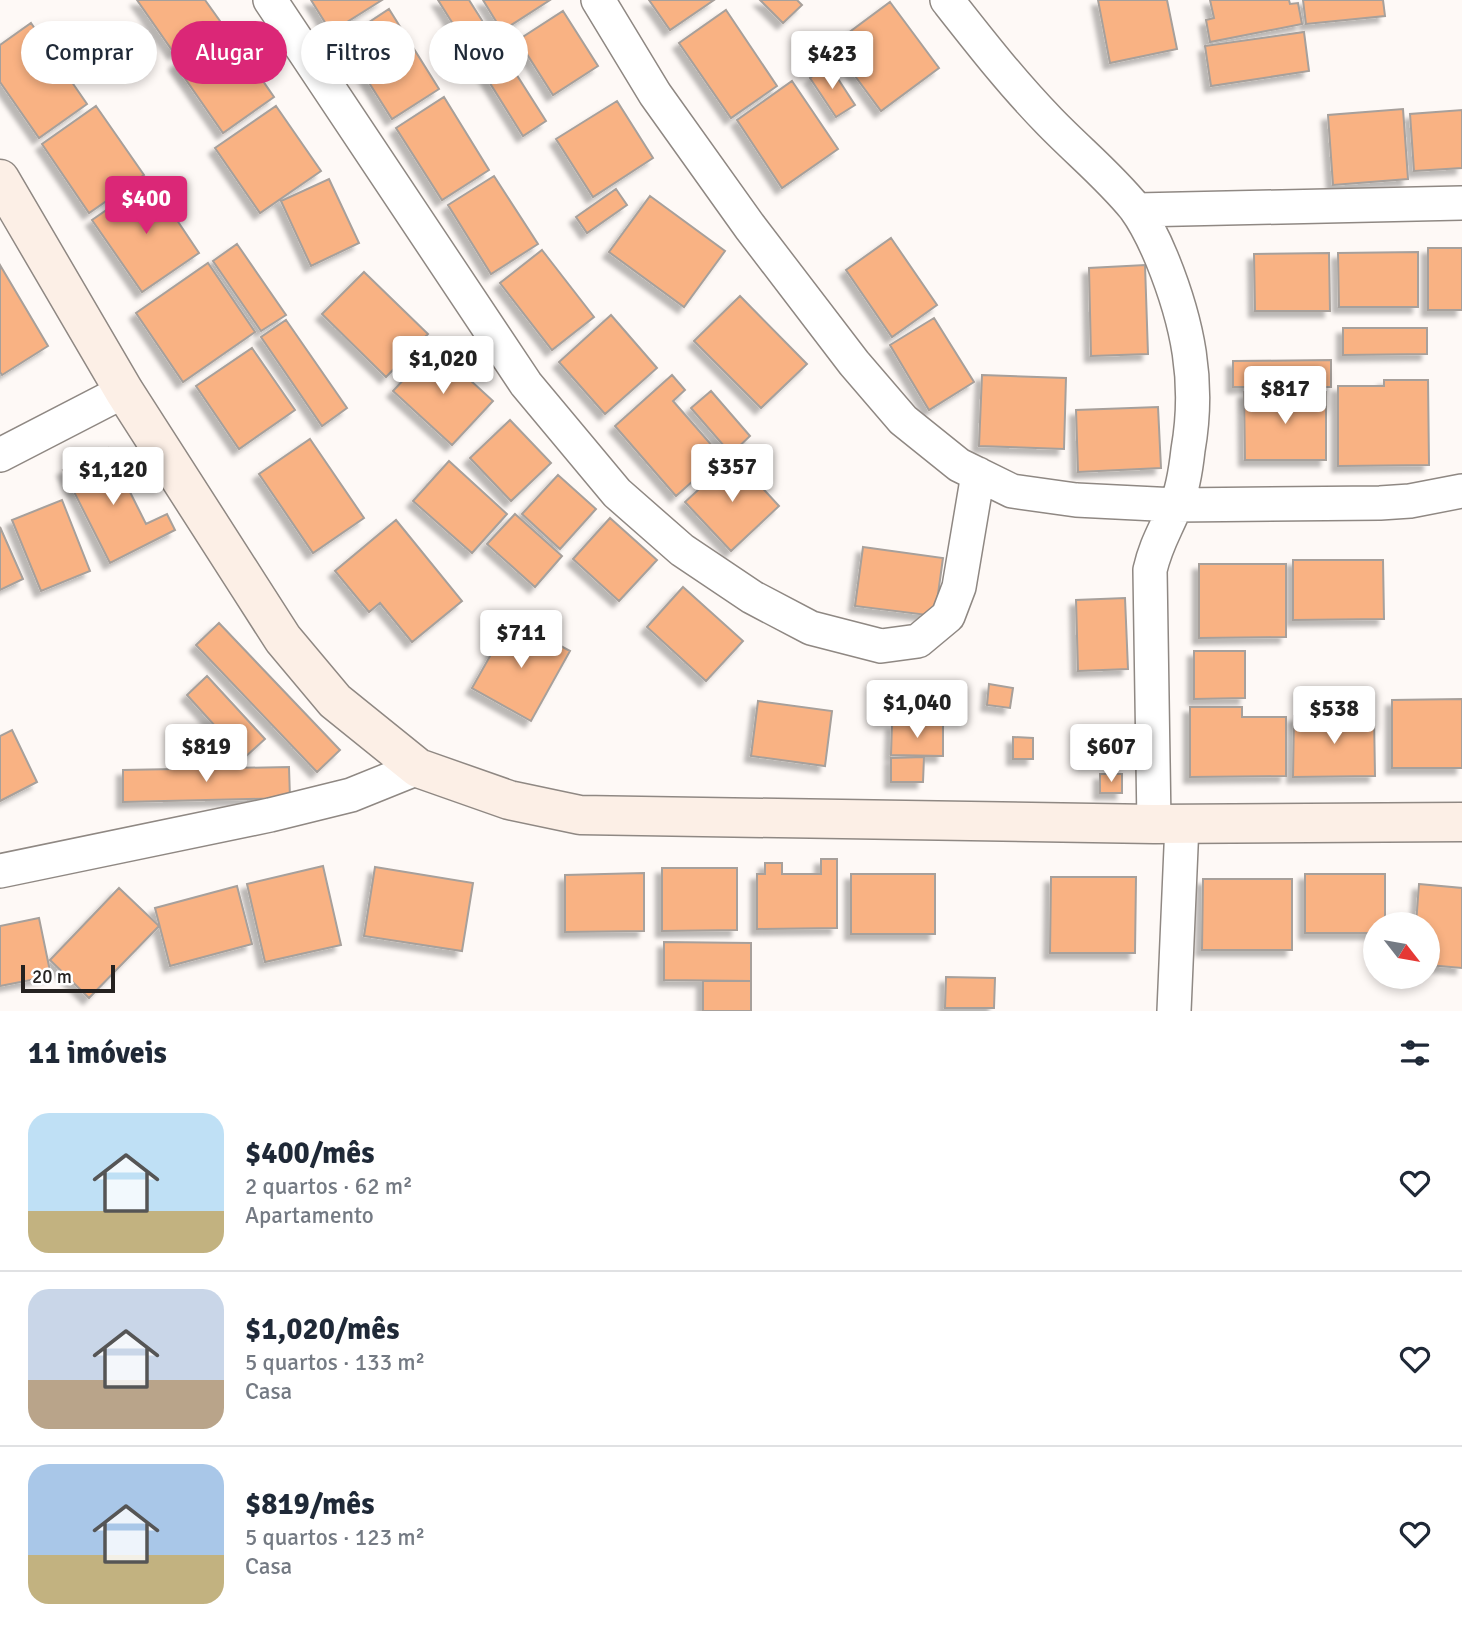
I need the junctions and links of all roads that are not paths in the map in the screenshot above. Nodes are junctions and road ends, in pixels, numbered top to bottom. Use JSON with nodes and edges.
{"nodes":[{"id":1,"x":270,"y":0,"type":"edge"},
{"id":2,"x":598,"y":0,"type":"edge"},
{"id":3,"x":947,"y":0,"type":"edge"},
{"id":4,"x":0,"y":179,"type":"edge"},
{"id":5,"x":1462,"y":203,"type":"edge"},
{"id":6,"x":1136,"y":210,"type":"junction"},
{"id":7,"x":124,"y":391,"type":"junction"},
{"id":8,"x":0,"y":455,"type":"edge"},
{"id":9,"x":978,"y":474,"type":"junction"},
{"id":10,"x":1462,"y":491,"type":"edge"},
{"id":11,"x":1176,"y":505,"type":"junction"},
{"id":12,"x":418,"y":768,"type":"junction"},
{"id":13,"x":1462,"y":822,"type":"edge"},
{"id":14,"x":1168,"y":824,"type":"junction"},
{"id":15,"x":0,"y":871,"type":"edge"},
{"id":16,"x":1174,"y":1011,"type":"edge"}],
"edges":[{"from":1,"to":9,"type":"street"},
{"from":2,"to":9,"type":"street"},
{"from":3,"to":6,"type":"street"},
{"from":4,"to":7,"type":"street"},
{"from":5,"to":6,"type":"street"},
{"from":6,"to":11,"type":"street"},
{"from":7,"to":8,"type":"street"},
{"from":7,"to":12,"type":"street"},
{"from":9,"to":11,"type":"street"},
{"from":10,"to":11,"type":"street"},
{"from":11,"to":14,"type":"street"},
{"from":12,"to":14,"type":"street"},
{"from":12,"to":15,"type":"street"},
{"from":13,"to":14,"type":"street"},
{"from":14,"to":16,"type":"street"}]}
